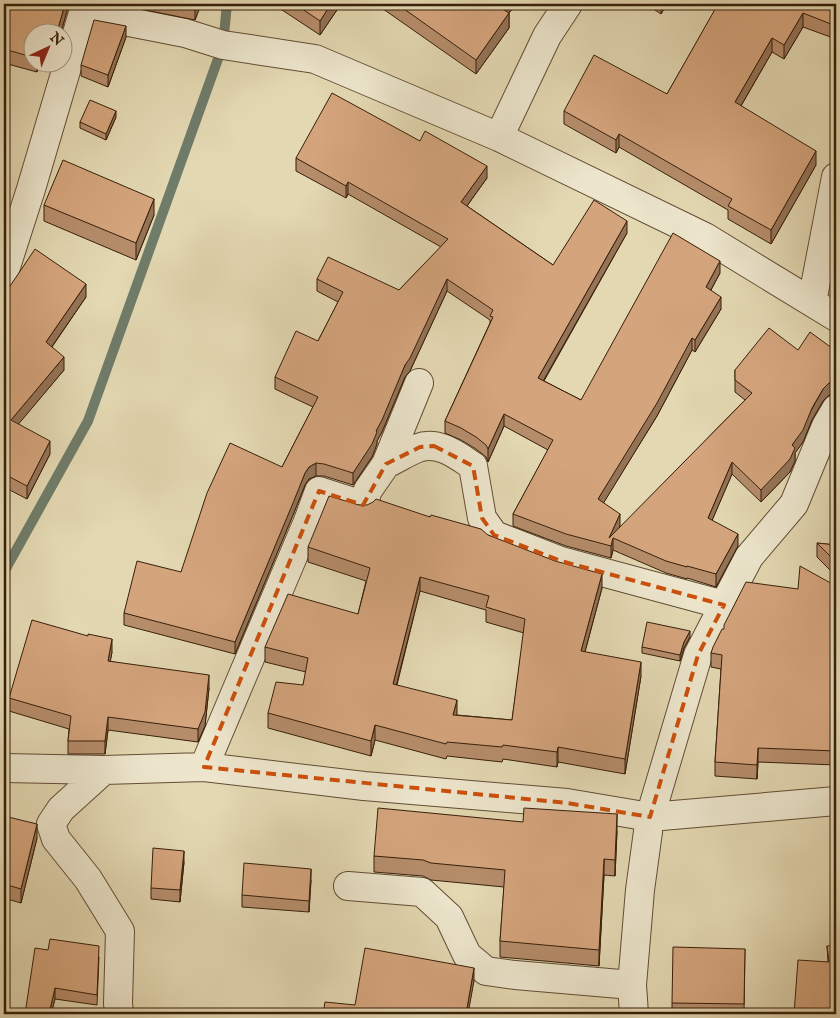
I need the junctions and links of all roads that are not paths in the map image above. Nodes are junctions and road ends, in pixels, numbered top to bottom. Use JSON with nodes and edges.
{"nodes":[{"id":1,"x":568,"y":4,"type":"edge"},
{"id":2,"x":83,"y":8,"type":"edge"},
{"id":3,"x":499,"y":137,"type":"junction"},
{"id":4,"x":836,"y":177,"type":"edge"},
{"id":5,"x":4,"y":273,"type":"edge"},
{"id":6,"x":812,"y":302,"type":"junction"},
{"id":7,"x":836,"y":317,"type":"edge"},
{"id":8,"x":418,"y":383,"type":"dead end"},
{"id":9,"x":836,"y":409,"type":"edge"},
{"id":10,"x":386,"y":464,"type":"junction"},
{"id":11,"x":724,"y":605,"type":"junction"},
{"id":12,"x":204,"y":767,"type":"junction"},
{"id":13,"x":4,"y":768,"type":"edge"},
{"id":14,"x":104,"y":770,"type":"junction"},
{"id":15,"x":836,"y":801,"type":"edge"},
{"id":16,"x":650,"y":818,"type":"junction"},
{"id":17,"x":348,"y":886,"type":"dead end"},
{"id":18,"x":632,"y":985,"type":"junction"},
{"id":19,"x":119,"y":1014,"type":"edge"},
{"id":20,"x":634,"y":1014,"type":"edge"}],
"edges":[{"from":1,"to":3,"type":"street"},
{"from":2,"to":3,"type":"street"},
{"from":2,"to":5,"type":"street"},
{"from":3,"to":6,"type":"street"},
{"from":4,"to":6,"type":"street"},
{"from":6,"to":7,"type":"street"},
{"from":8,"to":10,"type":"street"},
{"from":9,"to":11,"type":"street"},
{"from":10,"to":11,"type":"street"},
{"from":10,"to":12,"type":"street"},
{"from":11,"to":16,"type":"street"},
{"from":12,"to":14,"type":"street"},
{"from":12,"to":16,"type":"street"},
{"from":13,"to":14,"type":"street"},
{"from":14,"to":19,"type":"street"},
{"from":15,"to":16,"type":"street"},
{"from":16,"to":18,"type":"street"},
{"from":17,"to":18,"type":"street"},
{"from":18,"to":20,"type":"street"}]}
